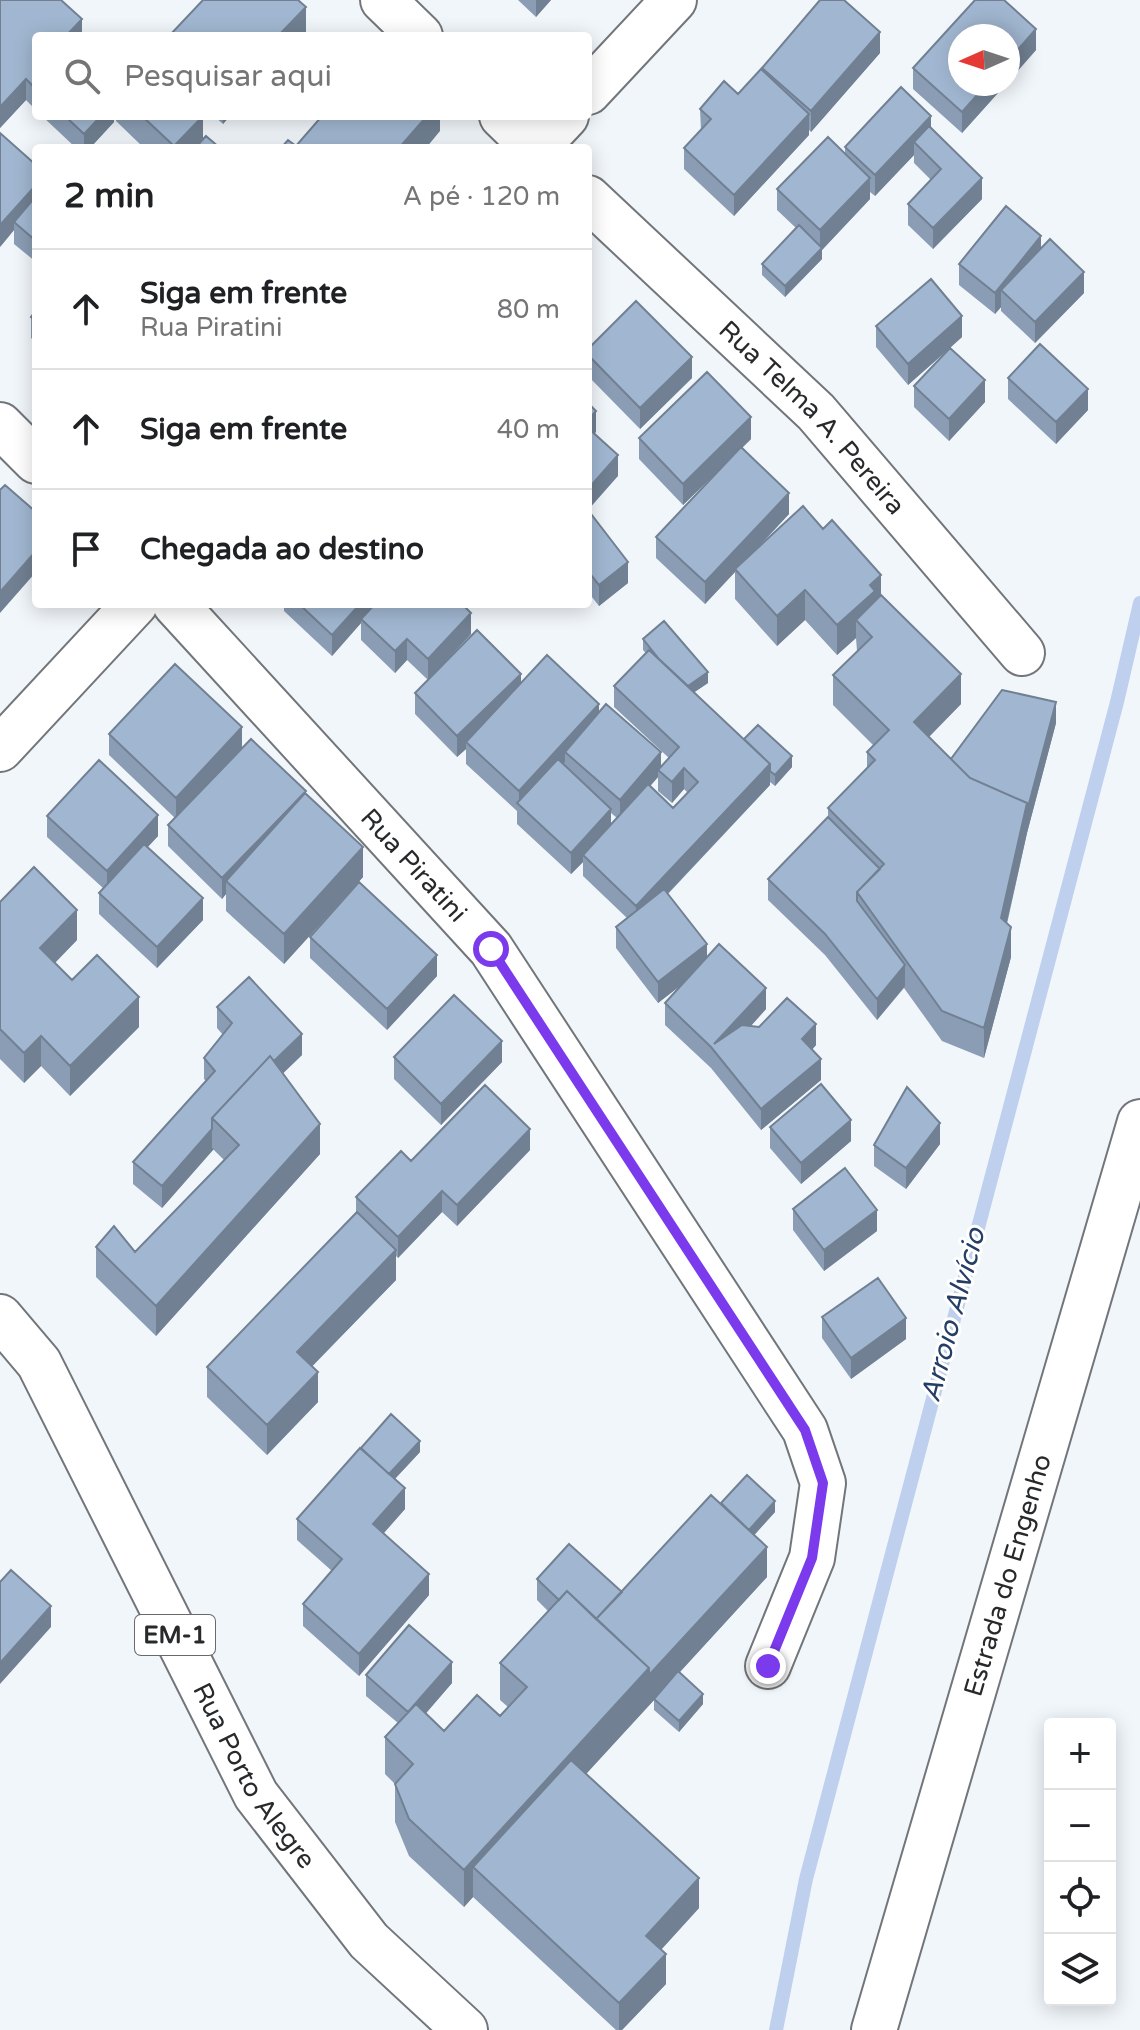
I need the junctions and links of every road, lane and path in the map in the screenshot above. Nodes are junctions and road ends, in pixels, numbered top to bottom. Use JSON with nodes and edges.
{"nodes":[{"id":1,"x":383,"y":0,"type":"edge"},
{"id":2,"x":674,"y":0,"type":"edge"},
{"id":3,"x":416,"y":32,"type":"edge"},
{"id":4,"x":592,"y":88,"type":"edge"},
{"id":5,"x":506,"y":120,"type":"edge"},
{"id":6,"x":562,"y":120,"type":"edge"},
{"id":7,"x":532,"y":144,"type":"edge"},
{"id":8,"x":540,"y":144,"type":"edge"},
{"id":9,"x":592,"y":202,"type":"edge"},
{"id":10,"x":0,"y":425,"type":"edge"},
{"id":11,"x":32,"y":457,"type":"edge"},
{"id":12,"x":131,"y":608,"type":"edge"},
{"id":13,"x":179,"y":608,"type":"edge"},
{"id":14,"x":1022,"y":653,"type":"dead end"},
{"id":15,"x":0,"y":749,"type":"edge"},
{"id":16,"x":1140,"y":1122,"type":"edge"},
{"id":17,"x":0,"y":1317,"type":"edge"},
{"id":18,"x":768,"y":1666,"type":"dead end"},
{"id":19,"x":465,"y":2030,"type":"edge"},
{"id":20,"x":874,"y":2030,"type":"edge"}],
"edges":[{"from":1,"to":3,"type":"street"},
{"from":2,"to":4,"type":"street"},
{"from":5,"to":7,"type":"street"},
{"from":6,"to":8,"type":"street"},
{"from":9,"to":14,"type":"street","name":"Rua Telma A. Pereira"},
{"from":10,"to":11,"type":"street"},
{"from":12,"to":15,"type":"street"},
{"from":13,"to":18,"type":"street","name":"Rua Piratini"},
{"from":16,"to":20,"type":"street","name":"Estrada do Engenho"},
{"from":17,"to":19,"type":"street","name":"Rua Porto Alegre","number":"EM-1"}]}
